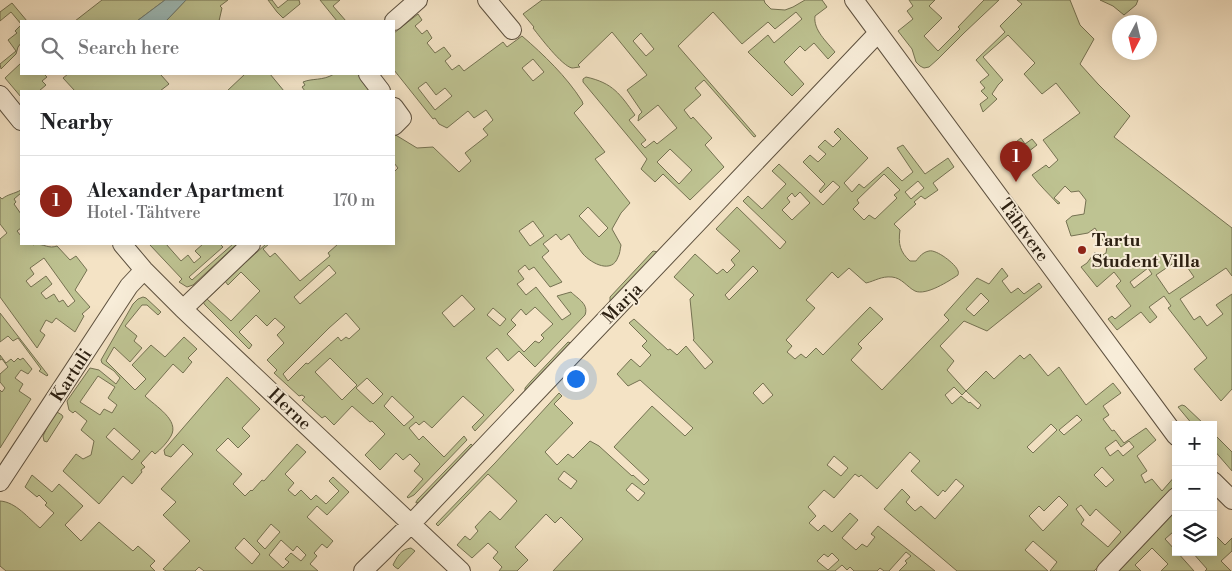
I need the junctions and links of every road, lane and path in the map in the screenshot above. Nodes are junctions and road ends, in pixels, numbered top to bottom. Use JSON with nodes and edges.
{"nodes":[{"id":1,"x":418,"y":0,"type":"edge"},
{"id":2,"x":487,"y":0,"type":"edge"},
{"id":3,"x":854,"y":0,"type":"edge"},
{"id":4,"x":395,"y":20,"type":"edge"},
{"id":5,"x":512,"y":30,"type":"dead end"},
{"id":6,"x":878,"y":33,"type":"junction"},
{"id":7,"x":369,"y":75,"type":"edge"},
{"id":8,"x":381,"y":90,"type":"edge"},
{"id":9,"x":0,"y":95,"type":"edge"},
{"id":10,"x":395,"y":108,"type":"edge"},
{"id":11,"x":20,"y":120,"type":"edge"},
{"id":12,"x":395,"y":125,"type":"edge"},
{"id":13,"x":123,"y":245,"type":"edge"},
{"id":14,"x":250,"y":245,"type":"edge"},
{"id":15,"x":144,"y":270,"type":"junction"},
{"id":16,"x":183,"y":309,"type":"junction"},
{"id":17,"x":1172,"y":431,"type":"edge"},
{"id":18,"x":0,"y":482,"type":"edge"},
{"id":19,"x":1217,"y":485,"type":"edge"},
{"id":20,"x":1232,"y":500,"type":"edge"},
{"id":21,"x":1172,"y":501,"type":"edge"},
{"id":22,"x":411,"y":524,"type":"junction"},
{"id":23,"x":363,"y":571,"type":"edge"},
{"id":24,"x":461,"y":571,"type":"edge"},
{"id":25,"x":1106,"y":571,"type":"edge"}],
"edges":[{"from":1,"to":4,"type":"street"},
{"from":2,"to":5,"type":"street"},
{"from":3,"to":6,"type":"street","name":"Tähtvere"},
{"from":6,"to":17,"type":"street","name":"Tähtvere"},
{"from":6,"to":22,"type":"street","name":"Marja"},
{"from":7,"to":8,"type":"street"},
{"from":9,"to":11,"type":"street"},
{"from":10,"to":12,"type":"street"},
{"from":13,"to":15,"type":"street","name":"Herne"},
{"from":14,"to":16,"type":"street"},
{"from":15,"to":16,"type":"street","name":"Herne"},
{"from":15,"to":18,"type":"street","name":"Kartuli"},
{"from":16,"to":22,"type":"street","name":"Herne"},
{"from":19,"to":20,"type":"street"},
{"from":21,"to":25,"type":"street"},
{"from":22,"to":23,"type":"street","name":"Marja"},
{"from":22,"to":24,"type":"street","name":"Herne"}]}
